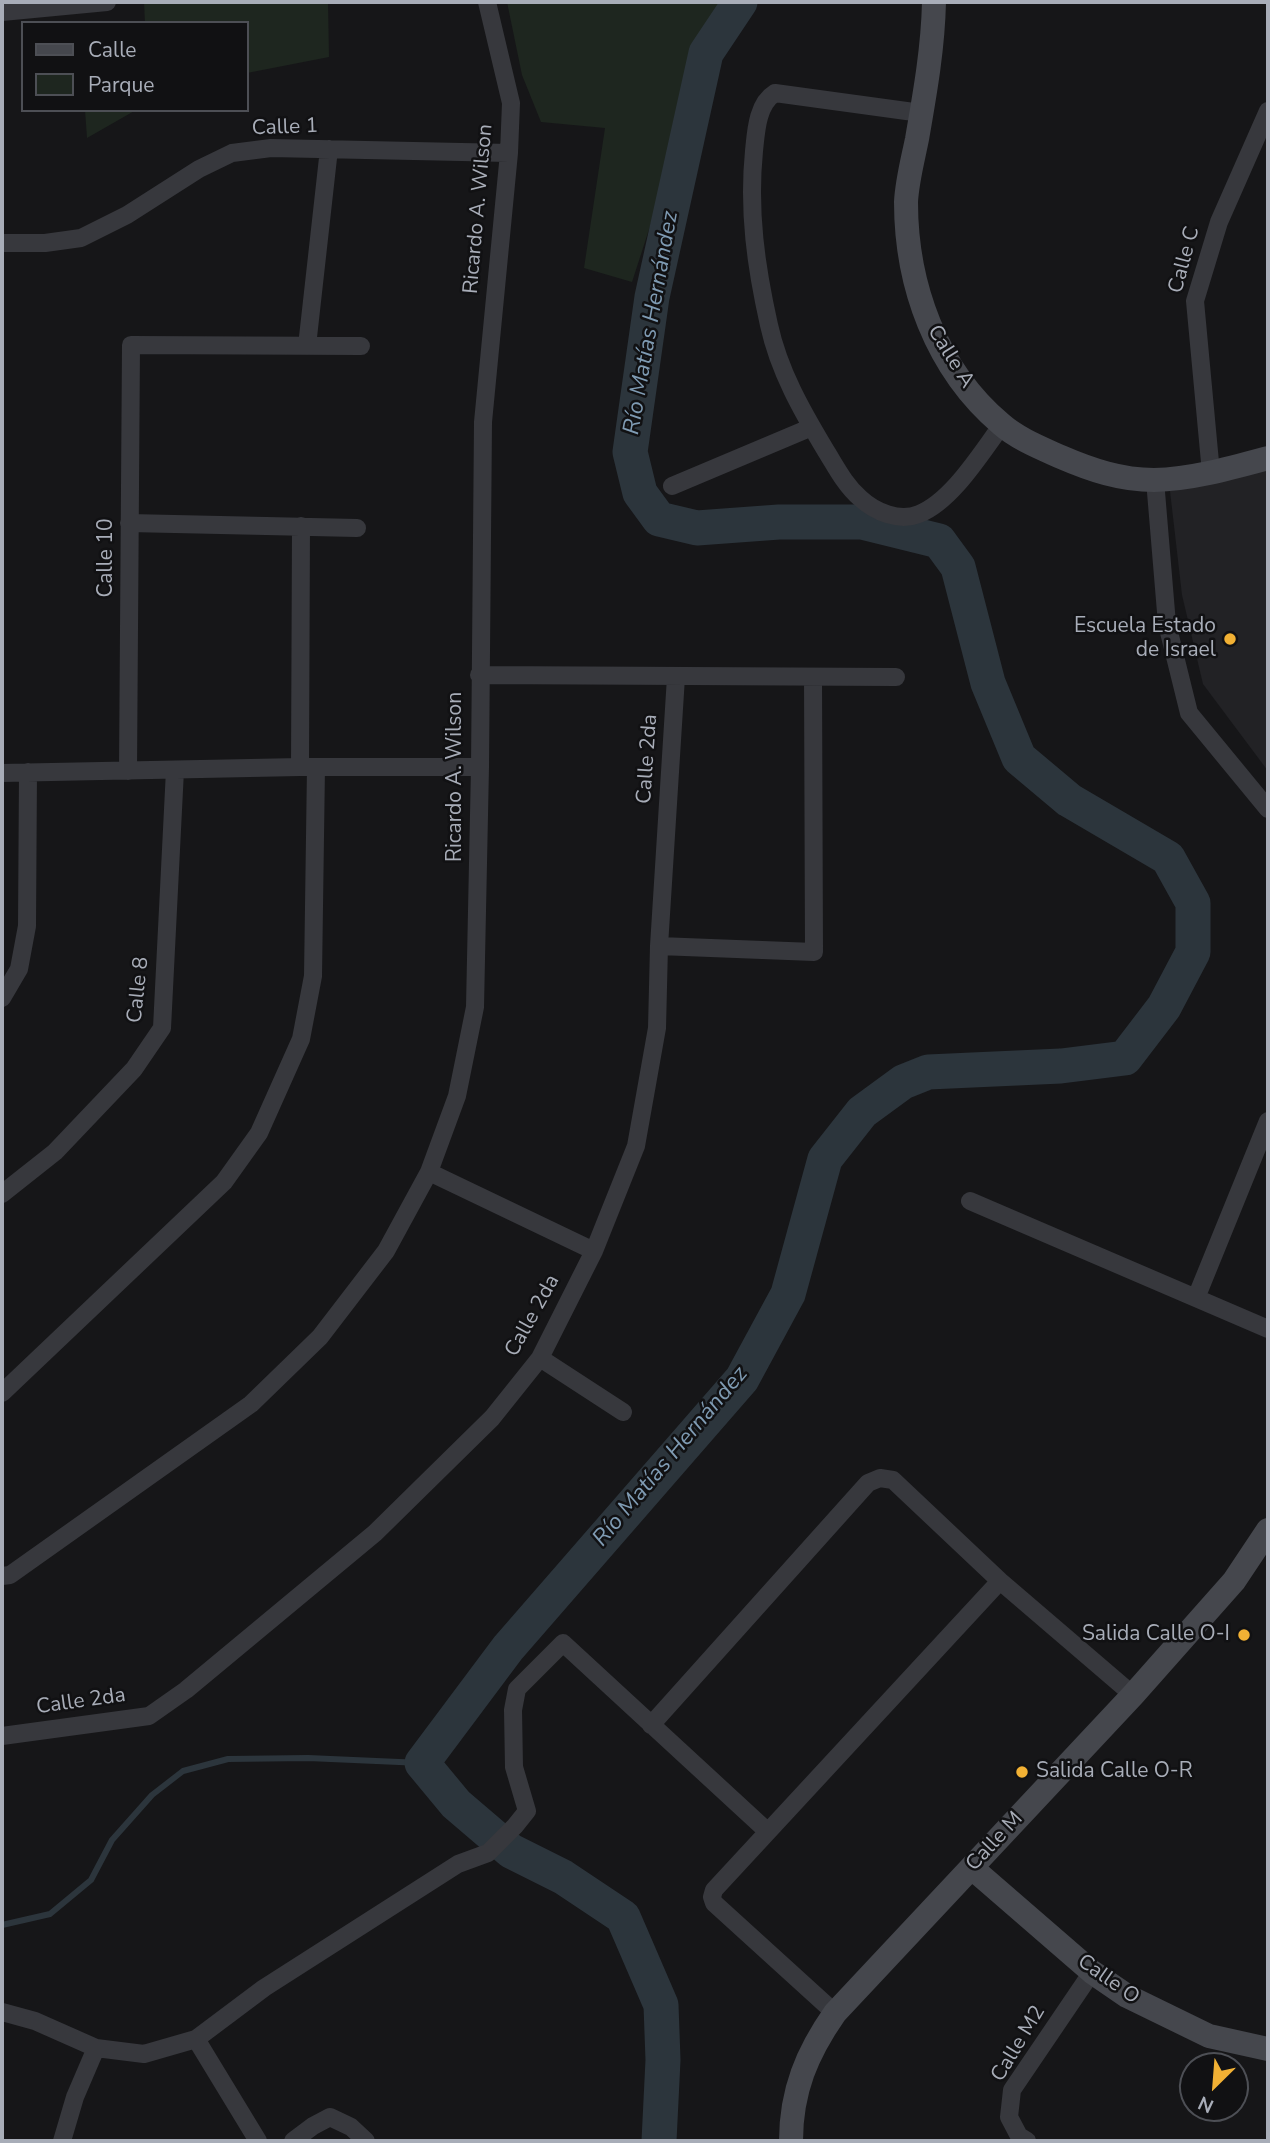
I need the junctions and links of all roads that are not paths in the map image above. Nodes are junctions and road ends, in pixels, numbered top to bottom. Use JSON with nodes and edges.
{"nodes":[{"id":1,"x":107,"y":2,"type":"edge"},
{"id":2,"x":487,"y":2,"type":"edge"},
{"id":3,"x":934,"y":2,"type":"edge"},
{"id":4,"x":2,"y":12,"type":"edge"},
{"id":5,"x":1268,"y":111,"type":"edge"},
{"id":6,"x":921,"y":113,"type":"junction"},
{"id":7,"x":329,"y":149,"type":"junction"},
{"id":8,"x":509,"y":153,"type":"junction"},
{"id":9,"x":2,"y":243,"type":"edge"},
{"id":10,"x":307,"y":346,"type":"junction"},
{"id":11,"x":361,"y":346,"type":"dead end"},
{"id":12,"x":1002,"y":425,"type":"junction"},
{"id":13,"x":811,"y":427,"type":"junction"},
{"id":14,"x":1268,"y":458,"type":"edge"},
{"id":15,"x":1211,"y":473,"type":"junction"},
{"id":16,"x":1155,"y":480,"type":"junction"},
{"id":17,"x":672,"y":486,"type":"dead end"},
{"id":18,"x":130,"y":523,"type":"junction"},
{"id":19,"x":301,"y":526,"type":"junction"},
{"id":20,"x":357,"y":528,"type":"dead end"},
{"id":21,"x":479,"y":675,"type":"junction"},
{"id":22,"x":676,"y":677,"type":"junction"},
{"id":23,"x":813,"y":677,"type":"junction"},
{"id":24,"x":896,"y":677,"type":"dead end"},
{"id":25,"x":308,"y":767,"type":"junction"},
{"id":26,"x":480,"y":767,"type":"junction"},
{"id":27,"x":175,"y":770,"type":"junction"},
{"id":28,"x":128,"y":771,"type":"junction"},
{"id":29,"x":28,"y":772,"type":"junction"},
{"id":30,"x":2,"y":773,"type":"edge"},
{"id":31,"x":1268,"y":809,"type":"edge"},
{"id":32,"x":659,"y":946,"type":"junction"},
{"id":33,"x":2,"y":998,"type":"edge"},
{"id":34,"x":1268,"y":1121,"type":"edge"},
{"id":35,"x":429,"y":1172,"type":"junction"},
{"id":36,"x":2,"y":1194,"type":"edge"},
{"id":37,"x":970,"y":1201,"type":"dead end"},
{"id":38,"x":594,"y":1251,"type":"junction"},
{"id":39,"x":1196,"y":1298,"type":"junction"},
{"id":40,"x":1268,"y":1329,"type":"edge"},
{"id":41,"x":540,"y":1358,"type":"junction"},
{"id":42,"x":4,"y":1387,"type":"edge"},
{"id":43,"x":623,"y":1412,"type":"dead end"},
{"id":44,"x":1267,"y":1536,"type":"edge"},
{"id":45,"x":2,"y":1576,"type":"edge"},
{"id":46,"x":1000,"y":1581,"type":"junction"},
{"id":47,"x":1133,"y":1695,"type":"junction"},
{"id":48,"x":651,"y":1725,"type":"junction"},
{"id":49,"x":2,"y":1736,"type":"edge"},
{"id":50,"x":767,"y":1831,"type":"junction"},
{"id":51,"x":972,"y":1868,"type":"junction"},
{"id":52,"x":1092,"y":1972,"type":"junction"},
{"id":53,"x":2,"y":2012,"type":"edge"},
{"id":54,"x":835,"y":2013,"type":"junction"},
{"id":55,"x":196,"y":2039,"type":"junction"},
{"id":56,"x":96,"y":2048,"type":"junction"},
{"id":57,"x":1268,"y":2049,"type":"edge"},
{"id":58,"x":62,"y":2141,"type":"edge"},
{"id":59,"x":258,"y":2141,"type":"edge"},
{"id":60,"x":293,"y":2141,"type":"edge"},
{"id":61,"x":366,"y":2141,"type":"edge"},
{"id":62,"x":792,"y":2141,"type":"edge"},
{"id":63,"x":1027,"y":2141,"type":"edge"}],
"edges":[{"from":1,"to":4,"type":"street"},
{"from":2,"to":8,"type":"street","name":"Ricardo A. Wilson"},
{"from":3,"to":6,"type":"street","name":"Calle A"},
{"from":5,"to":15,"type":"street","name":"Calle C"},
{"from":6,"to":12,"type":"street","name":"Calle A"},
{"from":6,"to":13,"type":"street"},
{"from":7,"to":8,"type":"street","name":"Calle 1"},
{"from":7,"to":9,"type":"street","name":"Calle 1"},
{"from":7,"to":10,"type":"street"},
{"from":8,"to":21,"type":"street","name":"Ricardo A. Wilson"},
{"from":10,"to":11,"type":"street"},
{"from":10,"to":18,"type":"street","name":"Calle 10"},
{"from":12,"to":13,"type":"street"},
{"from":12,"to":16,"type":"street","name":"Calle A"},
{"from":13,"to":17,"type":"street"},
{"from":14,"to":15,"type":"street","name":"Calle A"},
{"from":15,"to":16,"type":"street","name":"Calle A"},
{"from":16,"to":31,"type":"street"},
{"from":18,"to":19,"type":"street"},
{"from":18,"to":28,"type":"street","name":"Calle 10"},
{"from":19,"to":20,"type":"street"},
{"from":19,"to":25,"type":"street"},
{"from":21,"to":22,"type":"street"},
{"from":21,"to":26,"type":"street","name":"Ricardo A. Wilson"},
{"from":22,"to":23,"type":"street"},
{"from":22,"to":32,"type":"street","name":"Calle 2da"},
{"from":23,"to":24,"type":"street"},
{"from":23,"to":32,"type":"street"},
{"from":25,"to":26,"type":"street"},
{"from":25,"to":27,"type":"street"},
{"from":25,"to":42,"type":"street"},
{"from":26,"to":35,"type":"street","name":"Ricardo A. Wilson"},
{"from":27,"to":28,"type":"street"},
{"from":27,"to":36,"type":"street","name":"Calle 8"},
{"from":28,"to":29,"type":"street"},
{"from":29,"to":30,"type":"street"},
{"from":29,"to":33,"type":"street"},
{"from":32,"to":38,"type":"street","name":"Calle 2da"},
{"from":34,"to":39,"type":"street"},
{"from":35,"to":38,"type":"street"},
{"from":35,"to":45,"type":"street","name":"Ricardo A. Wilson"},
{"from":37,"to":39,"type":"street"},
{"from":38,"to":41,"type":"street","name":"Calle 2da"},
{"from":39,"to":40,"type":"street"},
{"from":41,"to":43,"type":"street"},
{"from":41,"to":49,"type":"street","name":"Calle 2da"},
{"from":44,"to":47,"type":"street","name":"Calle M"},
{"from":46,"to":47,"type":"street"},
{"from":46,"to":48,"type":"street"},
{"from":46,"to":50,"type":"street"},
{"from":47,"to":51,"type":"street","name":"Calle M"},
{"from":48,"to":50,"type":"street"},
{"from":48,"to":55,"type":"street"},
{"from":50,"to":54,"type":"street"},
{"from":51,"to":52,"type":"street","name":"Calle O"},
{"from":51,"to":54,"type":"street","name":"Calle M"},
{"from":52,"to":57,"type":"street","name":"Calle O"},
{"from":52,"to":63,"type":"street","name":"Calle M2"},
{"from":53,"to":56,"type":"street"},
{"from":54,"to":62,"type":"street","name":"Calle M"},
{"from":55,"to":56,"type":"street"},
{"from":55,"to":59,"type":"street"},
{"from":56,"to":58,"type":"street"},
{"from":60,"to":61,"type":"street"}]}
